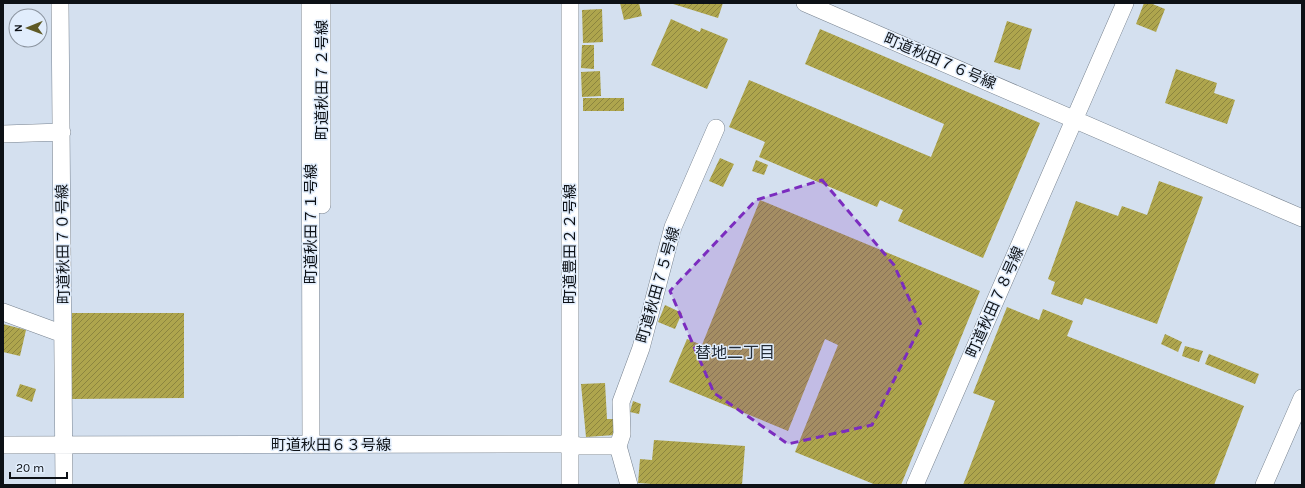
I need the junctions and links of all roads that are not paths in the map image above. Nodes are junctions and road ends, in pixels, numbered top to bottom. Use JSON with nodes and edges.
{"nodes":[{"id":1,"x":60,"y":3,"type":"edge"},
{"id":2,"x":310,"y":3,"type":"edge"},
{"id":3,"x":322,"y":3,"type":"edge"},
{"id":4,"x":570,"y":3,"type":"edge"},
{"id":5,"x":805,"y":3,"type":"edge"},
{"id":6,"x":1125,"y":3,"type":"edge"},
{"id":7,"x":1074,"y":120,"type":"junction"},
{"id":8,"x":716,"y":128,"type":"dead end"},
{"id":9,"x":62,"y":132,"type":"junction"},
{"id":10,"x":3,"y":134,"type":"edge"},
{"id":11,"x":1302,"y":218,"type":"edge"},
{"id":12,"x":3,"y":312,"type":"edge"},
{"id":13,"x":64,"y":334,"type":"junction"},
{"id":14,"x":1302,"y":398,"type":"edge"},
{"id":15,"x":570,"y":444,"type":"junction"},
{"id":16,"x":3,"y":445,"type":"edge"},
{"id":17,"x":64,"y":445,"type":"junction"},
{"id":18,"x":317,"y":445,"type":"junction"},
{"id":19,"x":618,"y":446,"type":"junction"},
{"id":20,"x":64,"y":485,"type":"edge"},
{"id":21,"x":570,"y":485,"type":"edge"},
{"id":22,"x":629,"y":485,"type":"edge"},
{"id":23,"x":915,"y":485,"type":"edge"},
{"id":24,"x":1264,"y":485,"type":"edge"}],
"edges":[{"from":1,"to":9,"type":"street","name":"町道秋田７０号線"},
{"from":2,"to":18,"type":"street","name":"町道秋田７１号線"},
{"from":3,"to":18,"type":"street","name":"町道秋田７２号線"},
{"from":4,"to":15,"type":"street","name":"町道豊田２２号線"},
{"from":5,"to":7,"type":"street","name":"町道秋田７６号線"},
{"from":6,"to":7,"type":"street","name":"町道秋田７８号線"},
{"from":7,"to":11,"type":"street","name":"町道秋田７６号線"},
{"from":7,"to":23,"type":"street","name":"町道秋田７８号線"},
{"from":8,"to":19,"type":"street","name":"町道秋田７５号線"},
{"from":9,"to":10,"type":"street"},
{"from":9,"to":13,"type":"street","name":"町道秋田７０号線"},
{"from":12,"to":13,"type":"street"},
{"from":13,"to":17,"type":"street","name":"町道秋田７０号線"},
{"from":14,"to":24,"type":"street"},
{"from":15,"to":18,"type":"street","name":"町道秋田６３号線"},
{"from":15,"to":19,"type":"street","name":"町道秋田６３号線"},
{"from":15,"to":21,"type":"street","name":"町道豊田２２号線"},
{"from":16,"to":17,"type":"street","name":"町道秋田６３号線"},
{"from":17,"to":18,"type":"street","name":"町道秋田６３号線"},
{"from":17,"to":20,"type":"street","name":"町道秋田７０号線"},
{"from":19,"to":22,"type":"street"}]}
